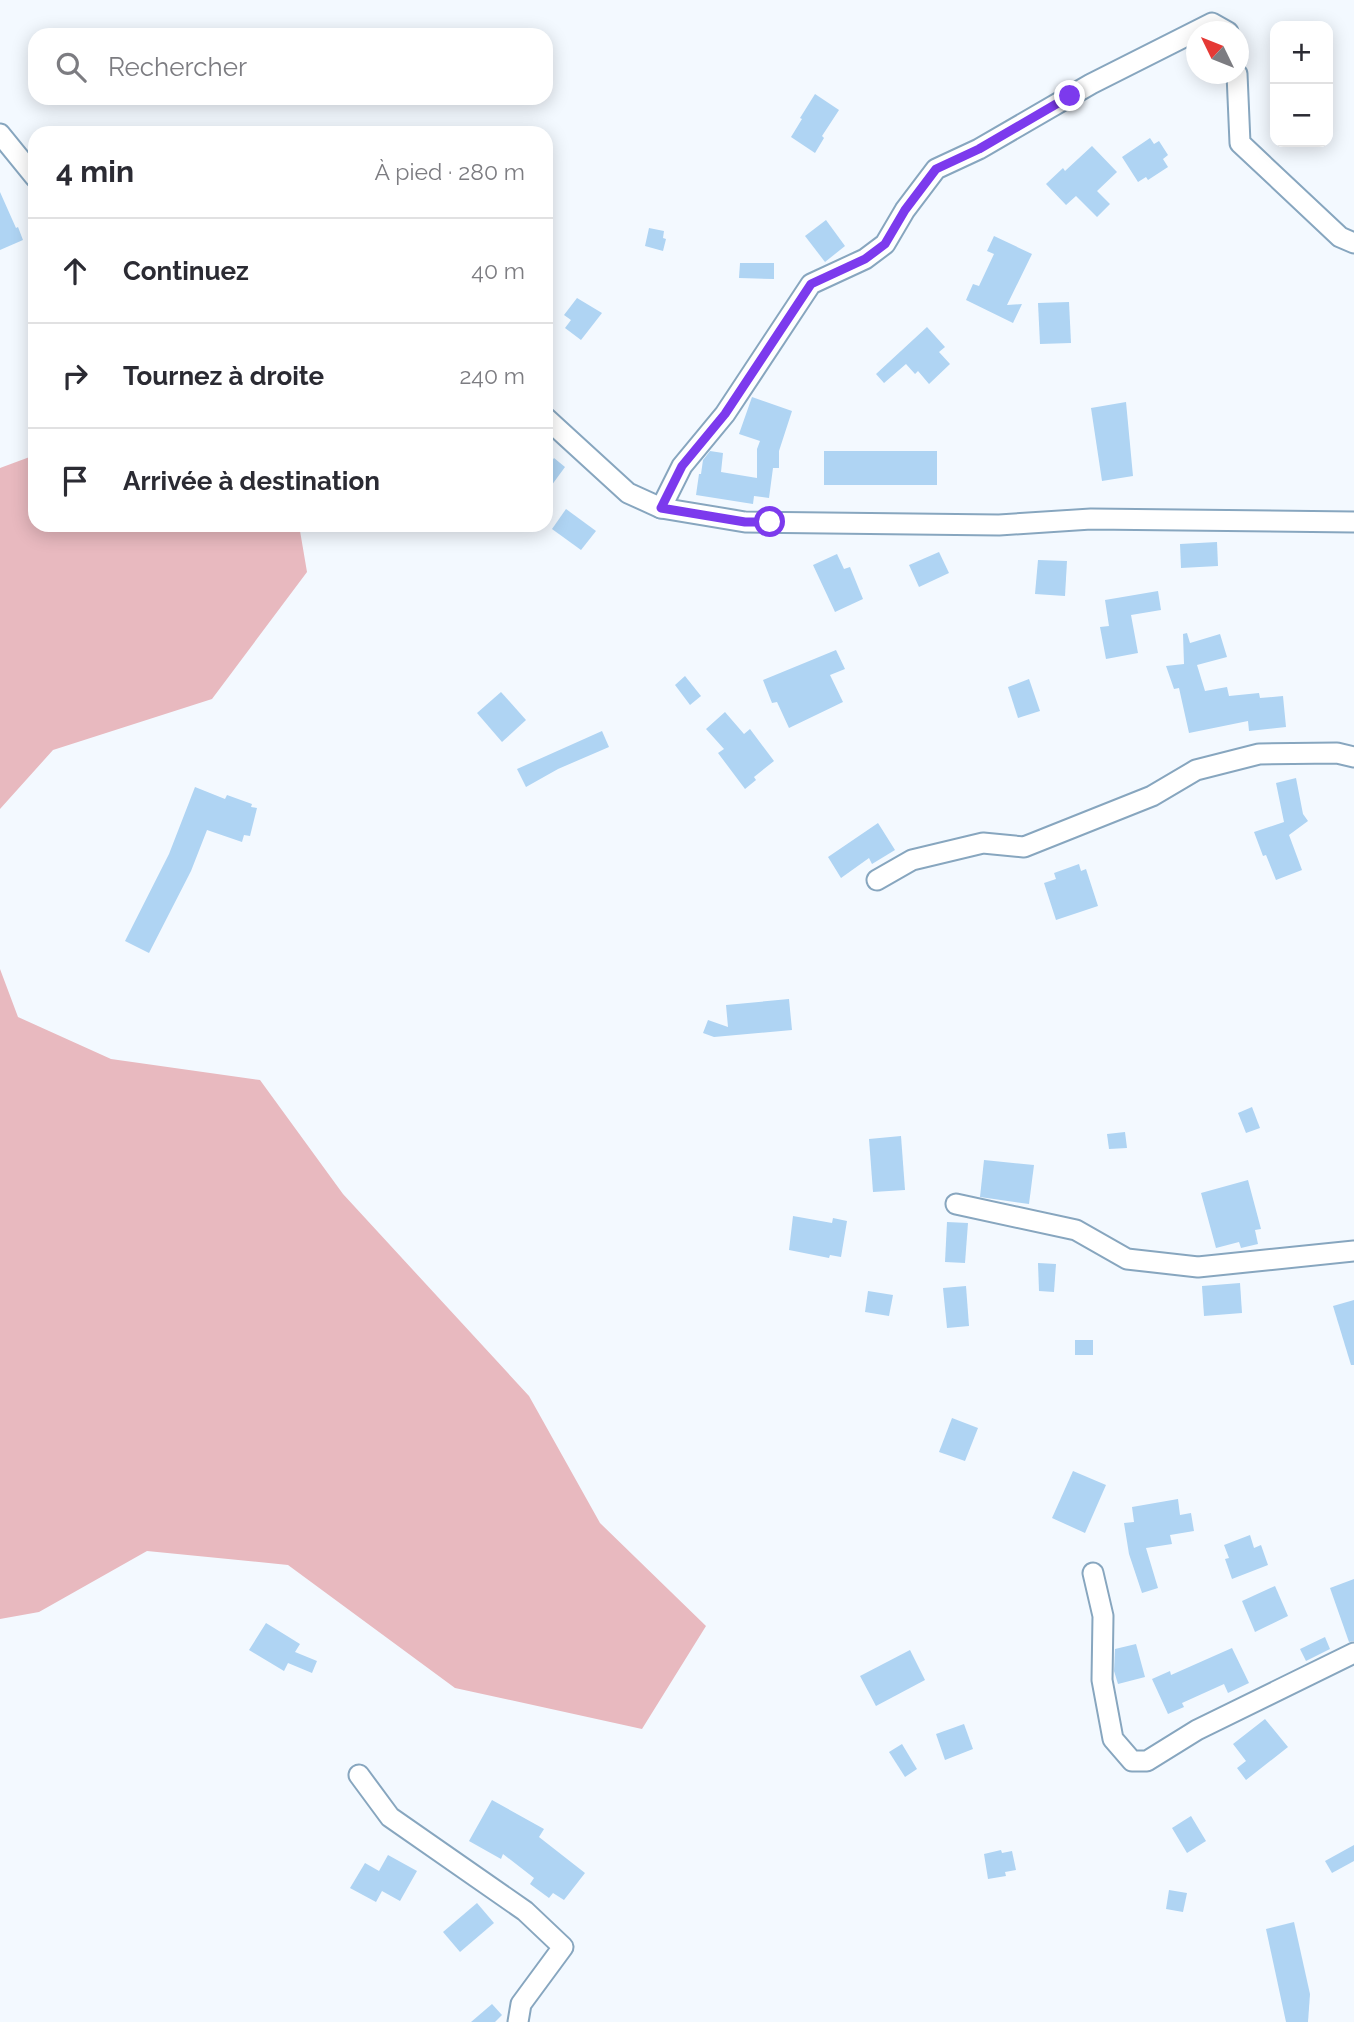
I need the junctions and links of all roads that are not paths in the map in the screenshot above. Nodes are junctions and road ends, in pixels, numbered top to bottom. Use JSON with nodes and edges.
{"nodes":[{"id":1,"x":1186,"y":36,"type":"edge"},
{"id":2,"x":1237,"y":84,"type":"edge"},
{"id":3,"x":0,"y":134,"type":"edge"},
{"id":4,"x":28,"y":168,"type":"edge"},
{"id":5,"x":1354,"y":243,"type":"edge"},
{"id":6,"x":553,"y":424,"type":"edge"},
{"id":7,"x":661,"y":508,"type":"junction"},
{"id":8,"x":1354,"y":522,"type":"edge"},
{"id":9,"x":1354,"y":757,"type":"edge"},
{"id":10,"x":877,"y":880,"type":"dead end"},
{"id":11,"x":956,"y":1204,"type":"dead end"},
{"id":12,"x":1354,"y":1251,"type":"edge"},
{"id":13,"x":1093,"y":1573,"type":"dead end"},
{"id":14,"x":1354,"y":1653,"type":"edge"},
{"id":15,"x":359,"y":1774,"type":"dead end"},
{"id":16,"x":519,"y":2022,"type":"edge"}],
"edges":[{"from":1,"to":7,"type":"street"},
{"from":2,"to":5,"type":"street"},
{"from":3,"to":4,"type":"street"},
{"from":6,"to":7,"type":"street"},
{"from":7,"to":8,"type":"street"},
{"from":9,"to":10,"type":"street"},
{"from":11,"to":12,"type":"street"},
{"from":13,"to":14,"type":"street"},
{"from":15,"to":16,"type":"street"}]}
